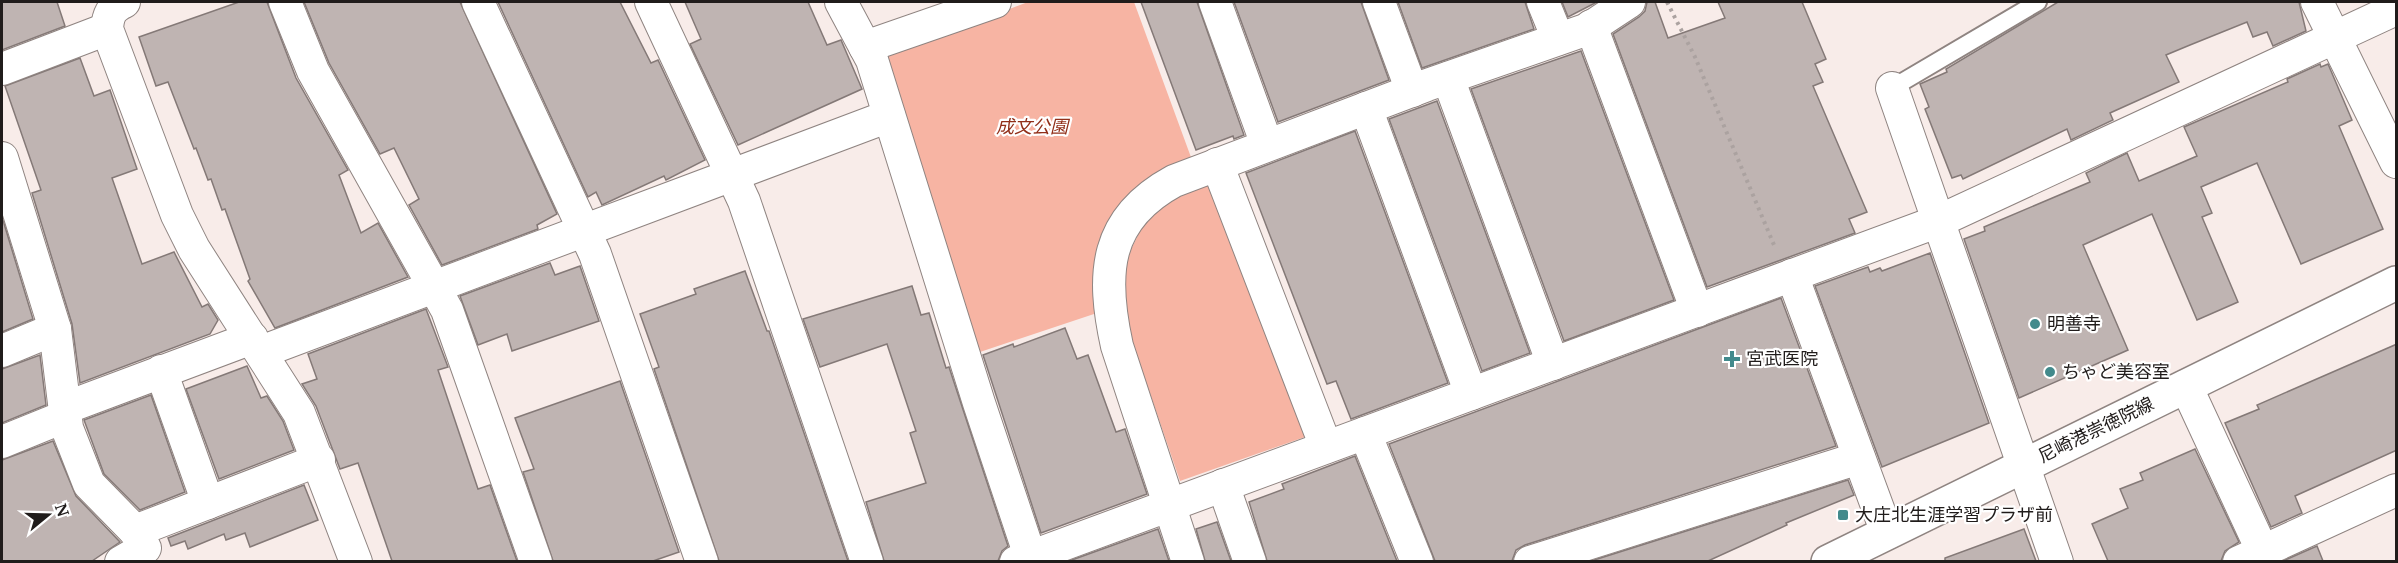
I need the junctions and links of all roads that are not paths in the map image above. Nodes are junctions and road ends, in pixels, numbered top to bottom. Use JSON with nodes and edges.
{"nodes":[{"id":1,"x":124,"y":2,"type":"edge"},
{"id":2,"x":285,"y":2,"type":"edge"},
{"id":3,"x":478,"y":2,"type":"edge"},
{"id":4,"x":651,"y":2,"type":"edge"},
{"id":5,"x":841,"y":2,"type":"edge"},
{"id":6,"x":995,"y":2,"type":"edge"},
{"id":7,"x":1215,"y":2,"type":"edge"},
{"id":8,"x":1380,"y":2,"type":"edge"},
{"id":9,"x":1543,"y":2,"type":"edge"},
{"id":10,"x":1629,"y":2,"type":"edge"},
{"id":11,"x":2038,"y":2,"type":"edge"},
{"id":12,"x":2318,"y":2,"type":"edge"},
{"id":13,"x":2397,"y":9,"type":"edge"},
{"id":14,"x":1592,"y":26,"type":"junction"},
{"id":15,"x":107,"y":29,"type":"junction"},
{"id":16,"x":2335,"y":37,"type":"junction"},
{"id":17,"x":1558,"y":39,"type":"junction"},
{"id":18,"x":865,"y":47,"type":"junction"},
{"id":19,"x":2,"y":69,"type":"edge"},
{"id":20,"x":1448,"y":78,"type":"junction"},
{"id":21,"x":1892,"y":88,"type":"joint"},
{"id":22,"x":1412,"y":91,"type":"junction"},
{"id":23,"x":1366,"y":108,"type":"junction"},
{"id":24,"x":889,"y":116,"type":"junction"},
{"id":25,"x":1267,"y":145,"type":"junction"},
{"id":26,"x":2,"y":158,"type":"edge"},
{"id":27,"x":2397,"y":162,"type":"edge"},
{"id":28,"x":1217,"y":164,"type":"junction"},
{"id":29,"x":732,"y":175,"type":"junction"},
{"id":30,"x":7,"y":191,"type":"edge"},
{"id":31,"x":1939,"y":221,"type":"junction"},
{"id":32,"x":585,"y":230,"type":"junction"},
{"id":33,"x":1789,"y":276,"type":"junction"},
{"id":34,"x":2397,"y":283,"type":"edge"},
{"id":35,"x":434,"y":287,"type":"junction"},
{"id":36,"x":1697,"y":311,"type":"junction"},
{"id":37,"x":55,"y":330,"type":"junction"},
{"id":38,"x":256,"y":345,"type":"junction"},
{"id":39,"x":2,"y":351,"type":"edge"},
{"id":40,"x":1553,"y":364,"type":"junction"},
{"id":41,"x":161,"y":371,"type":"junction"},
{"id":42,"x":2186,"y":386,"type":"junction"},
{"id":43,"x":1471,"y":394,"type":"junction"},
{"id":44,"x":65,"y":412,"type":"junction"},
{"id":45,"x":1365,"y":433,"type":"junction"},
{"id":46,"x":2,"y":442,"type":"edge"},
{"id":47,"x":1326,"y":447,"type":"junction"},
{"id":48,"x":1859,"y":458,"type":"junction"},
{"id":49,"x":319,"y":460,"type":"junction"},
{"id":50,"x":2024,"y":466,"type":"junction"},
{"id":51,"x":1224,"y":485,"type":"junction"},
{"id":52,"x":2397,"y":490,"type":"edge"},
{"id":53,"x":208,"y":503,"type":"junction"},
{"id":54,"x":1168,"y":506,"type":"junction"},
{"id":55,"x":135,"y":531,"type":"junction"},
{"id":56,"x":1887,"y":533,"type":"junction"},
{"id":57,"x":2250,"y":556,"type":"edge"},
{"id":58,"x":1023,"y":559,"type":"edge"},
{"id":59,"x":120,"y":561,"type":"edge"},
{"id":60,"x":356,"y":561,"type":"edge"},
{"id":61,"x":536,"y":561,"type":"edge"},
{"id":62,"x":702,"y":561,"type":"edge"},
{"id":63,"x":867,"y":561,"type":"edge"},
{"id":64,"x":1188,"y":561,"type":"edge"},
{"id":65,"x":1250,"y":561,"type":"edge"},
{"id":66,"x":1417,"y":561,"type":"edge"},
{"id":67,"x":1530,"y":561,"type":"edge"},
{"id":68,"x":1828,"y":561,"type":"edge"},
{"id":69,"x":2057,"y":561,"type":"edge"}],
"edges":[{"from":1,"to":15,"type":"street"},
{"from":2,"to":35,"type":"street"},
{"from":3,"to":32,"type":"street"},
{"from":4,"to":29,"type":"street"},
{"from":5,"to":18,"type":"street"},
{"from":6,"to":18,"type":"street"},
{"from":7,"to":25,"type":"street"},
{"from":8,"to":22,"type":"street"},
{"from":9,"to":17,"type":"street"},
{"from":10,"to":14,"type":"street"},
{"from":11,"to":21,"type":"lane"},
{"from":12,"to":16,"type":"street"},
{"from":13,"to":16,"type":"street"},
{"from":14,"to":17,"type":"street"},
{"from":14,"to":36,"type":"street"},
{"from":15,"to":19,"type":"street"},
{"from":15,"to":38,"type":"street"},
{"from":16,"to":27,"type":"street"},
{"from":16,"to":31,"type":"street"},
{"from":17,"to":20,"type":"street"},
{"from":18,"to":24,"type":"street"},
{"from":20,"to":22,"type":"street"},
{"from":20,"to":40,"type":"street"},
{"from":21,"to":31,"type":"street"},
{"from":22,"to":23,"type":"street"},
{"from":23,"to":25,"type":"street"},
{"from":23,"to":43,"type":"street"},
{"from":24,"to":29,"type":"street"},
{"from":24,"to":58,"type":"street"},
{"from":25,"to":28,"type":"street"},
{"from":26,"to":30,"type":"street"},
{"from":28,"to":47,"type":"street"},
{"from":28,"to":54,"type":"street"},
{"from":29,"to":32,"type":"street"},
{"from":29,"to":63,"type":"street"},
{"from":30,"to":37,"type":"street"},
{"from":31,"to":33,"type":"street"},
{"from":31,"to":50,"type":"street"},
{"from":32,"to":35,"type":"street"},
{"from":32,"to":62,"type":"street"},
{"from":33,"to":36,"type":"street"},
{"from":33,"to":48,"type":"street"},
{"from":34,"to":42,"type":"main road","name":"尼崎港崇徳院線"},
{"from":35,"to":38,"type":"street"},
{"from":35,"to":61,"type":"street"},
{"from":36,"to":40,"type":"street"},
{"from":37,"to":39,"type":"street"},
{"from":37,"to":44,"type":"street"},
{"from":38,"to":41,"type":"street"},
{"from":38,"to":49,"type":"street"},
{"from":40,"to":43,"type":"street"},
{"from":41,"to":44,"type":"street"},
{"from":41,"to":53,"type":"street"},
{"from":42,"to":50,"type":"main road","name":"尼崎港崇徳院線"},
{"from":42,"to":57,"type":"street"},
{"from":43,"to":45,"type":"street"},
{"from":44,"to":46,"type":"street"},
{"from":44,"to":55,"type":"street"},
{"from":45,"to":47,"type":"street"},
{"from":45,"to":66,"type":"street"},
{"from":47,"to":51,"type":"street"},
{"from":48,"to":56,"type":"street"},
{"from":48,"to":67,"type":"street"},
{"from":49,"to":53,"type":"street"},
{"from":49,"to":60,"type":"street"},
{"from":50,"to":56,"type":"main road","name":"尼崎港崇徳院線"},
{"from":50,"to":69,"type":"street"},
{"from":51,"to":54,"type":"street"},
{"from":51,"to":65,"type":"street"},
{"from":52,"to":57,"type":"street"},
{"from":53,"to":55,"type":"street"},
{"from":54,"to":58,"type":"street"},
{"from":54,"to":64,"type":"street"},
{"from":55,"to":59,"type":"street"},
{"from":56,"to":68,"type":"main road","name":"尼崎港崇徳院線"}]}
